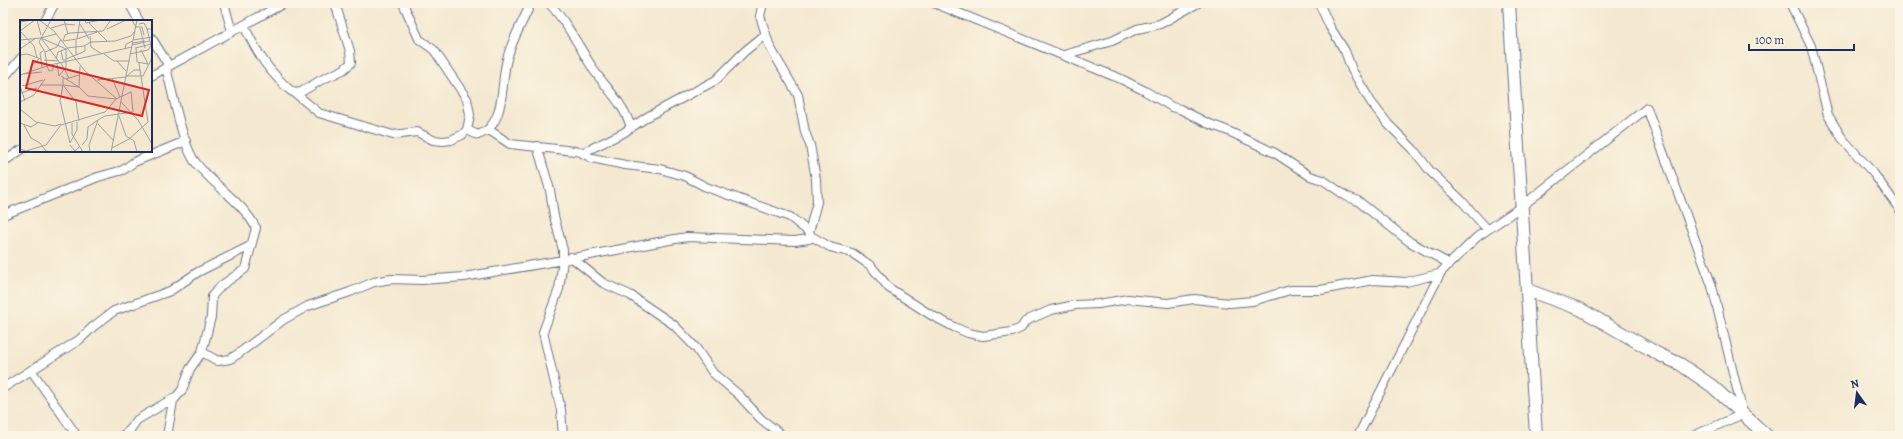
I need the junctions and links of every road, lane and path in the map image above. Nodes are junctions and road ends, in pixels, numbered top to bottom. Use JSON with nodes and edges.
{"nodes":[{"id":1,"x":55,"y":3,"type":"edge"},
{"id":2,"x":129,"y":3,"type":"edge"},
{"id":3,"x":224,"y":3,"type":"edge"},
{"id":4,"x":284,"y":3,"type":"edge"},
{"id":5,"x":335,"y":3,"type":"edge"},
{"id":6,"x":403,"y":3,"type":"edge"},
{"id":7,"x":531,"y":3,"type":"edge"},
{"id":8,"x":548,"y":3,"type":"edge"},
{"id":9,"x":763,"y":3,"type":"edge"},
{"id":10,"x":934,"y":3,"type":"edge"},
{"id":11,"x":1198,"y":3,"type":"edge"},
{"id":12,"x":1320,"y":3,"type":"edge"},
{"id":13,"x":1509,"y":3,"type":"edge"},
{"id":14,"x":1790,"y":3,"type":"edge"},
{"id":15,"x":46,"y":20,"type":"edge"},
{"id":16,"x":138,"y":20,"type":"edge"},
{"id":17,"x":244,"y":26,"type":"junction"},
{"id":18,"x":232,"y":32,"type":"junction"},
{"id":19,"x":766,"y":34,"type":"junction"},
{"id":20,"x":152,"y":39,"type":"edge"},
{"id":21,"x":1064,"y":55,"type":"junction"},
{"id":22,"x":20,"y":59,"type":"edge"},
{"id":23,"x":168,"y":67,"type":"junction"},
{"id":24,"x":152,"y":75,"type":"edge"},
{"id":25,"x":3,"y":79,"type":"edge"},
{"id":26,"x":295,"y":93,"type":"junction"},
{"id":27,"x":634,"y":126,"type":"junction"},
{"id":28,"x":467,"y":130,"type":"junction"},
{"id":29,"x":489,"y":130,"type":"junction"},
{"id":30,"x":186,"y":141,"type":"junction"},
{"id":31,"x":538,"y":146,"type":"junction"},
{"id":32,"x":20,"y":151,"type":"edge"},
{"id":33,"x":582,"y":153,"type":"junction"},
{"id":34,"x":3,"y":162,"type":"edge"},
{"id":35,"x":1522,"y":206,"type":"junction"},
{"id":36,"x":1900,"y":210,"type":"edge"},
{"id":37,"x":3,"y":215,"type":"edge"},
{"id":38,"x":1487,"y":229,"type":"junction"},
{"id":39,"x":810,"y":234,"type":"junction"},
{"id":40,"x":252,"y":243,"type":"junction"},
{"id":41,"x":563,"y":250,"type":"junction"},
{"id":42,"x":572,"y":258,"type":"junction"},
{"id":43,"x":563,"y":260,"type":"junction"},
{"id":44,"x":1448,"y":263,"type":"junction"},
{"id":45,"x":1439,"y":274,"type":"junction"},
{"id":46,"x":1527,"y":290,"type":"junction"},
{"id":47,"x":202,"y":352,"type":"junction"},
{"id":48,"x":31,"y":370,"type":"junction"},
{"id":49,"x":3,"y":388,"type":"edge"},
{"id":50,"x":177,"y":395,"type":"junction"},
{"id":51,"x":1743,"y":414,"type":"junction"},
{"id":52,"x":77,"y":436,"type":"edge"},
{"id":53,"x":122,"y":436,"type":"edge"},
{"id":54,"x":167,"y":436,"type":"edge"},
{"id":55,"x":562,"y":436,"type":"edge"},
{"id":56,"x":783,"y":436,"type":"edge"},
{"id":57,"x":1358,"y":436,"type":"edge"},
{"id":58,"x":1536,"y":436,"type":"edge"},
{"id":59,"x":1693,"y":436,"type":"edge"},
{"id":60,"x":1767,"y":436,"type":"edge"}],
"edges":[{"from":1,"to":15,"type":"street"},
{"from":2,"to":16,"type":"street"},
{"from":3,"to":18,"type":"street"},
{"from":4,"to":17,"type":"street"},
{"from":5,"to":26,"type":"street"},
{"from":6,"to":28,"type":"street"},
{"from":7,"to":29,"type":"street"},
{"from":8,"to":27,"type":"street"},
{"from":9,"to":19,"type":"street"},
{"from":10,"to":21,"type":"street"},
{"from":11,"to":21,"type":"street"},
{"from":12,"to":38,"type":"street"},
{"from":13,"to":35,"type":"street"},
{"from":14,"to":36,"type":"street"},
{"from":17,"to":18,"type":"street"},
{"from":17,"to":26,"type":"street"},
{"from":18,"to":23,"type":"street"},
{"from":19,"to":27,"type":"street"},
{"from":19,"to":39,"type":"street"},
{"from":20,"to":23,"type":"street"},
{"from":21,"to":44,"type":"street"},
{"from":22,"to":25,"type":"street"},
{"from":23,"to":24,"type":"street"},
{"from":23,"to":30,"type":"street"},
{"from":26,"to":28,"type":"street"},
{"from":27,"to":33,"type":"street"},
{"from":28,"to":29,"type":"street"},
{"from":29,"to":31,"type":"street"},
{"from":30,"to":37,"type":"street"},
{"from":30,"to":40,"type":"street"},
{"from":31,"to":33,"type":"street"},
{"from":31,"to":41,"type":"street"},
{"from":32,"to":34,"type":"street"},
{"from":33,"to":39,"type":"street"},
{"from":35,"to":38,"type":"street"},
{"from":35,"to":46,"type":"street"},
{"from":35,"to":51,"type":"street"},
{"from":38,"to":44,"type":"street"},
{"from":39,"to":42,"type":"street"},
{"from":39,"to":45,"type":"street"},
{"from":40,"to":47,"type":"street"},
{"from":40,"to":48,"type":"street"},
{"from":41,"to":42,"type":"street"},
{"from":41,"to":43,"type":"street"},
{"from":42,"to":43,"type":"street"},
{"from":42,"to":56,"type":"street"},
{"from":43,"to":47,"type":"street"},
{"from":43,"to":55,"type":"street"},
{"from":44,"to":45,"type":"street"},
{"from":45,"to":57,"type":"street"},
{"from":46,"to":51,"type":"street"},
{"from":46,"to":58,"type":"street"},
{"from":47,"to":50,"type":"street"},
{"from":48,"to":49,"type":"street"},
{"from":48,"to":52,"type":"street"},
{"from":50,"to":53,"type":"street"},
{"from":50,"to":54,"type":"street"},
{"from":51,"to":59,"type":"street"},
{"from":51,"to":60,"type":"street"}]}
